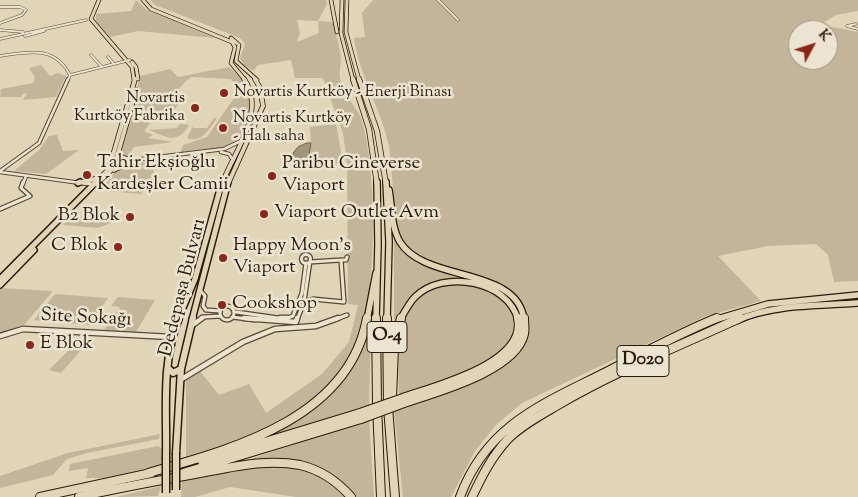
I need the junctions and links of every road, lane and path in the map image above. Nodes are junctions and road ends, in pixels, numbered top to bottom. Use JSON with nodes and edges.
{"nodes":[{"id":1,"x":100,"y":0,"type":"edge"},
{"id":2,"x":143,"y":0,"type":"edge"},
{"id":3,"x":147,"y":0,"type":"edge"},
{"id":4,"x":331,"y":0,"type":"edge"},
{"id":5,"x":342,"y":0,"type":"edge"},
{"id":6,"x":347,"y":0,"type":"edge"},
{"id":7,"x":438,"y":0,"type":"edge"},
{"id":8,"x":0,"y":7,"type":"edge"},
{"id":9,"x":92,"y":19,"type":"junction"},
{"id":10,"x":86,"y":20,"type":"joint"},
{"id":11,"x":458,"y":20,"type":"dead end"},
{"id":12,"x":0,"y":23,"type":"edge"},
{"id":13,"x":856,"y":24,"type":"dead end"},
{"id":14,"x":58,"y":28,"type":"dead end"},
{"id":15,"x":858,"y":29,"type":"edge"},
{"id":16,"x":0,"y":30,"type":"edge"},
{"id":17,"x":17,"y":33,"type":"junction"},
{"id":18,"x":26,"y":34,"type":"junction"},
{"id":19,"x":14,"y":36,"type":"junction"},
{"id":20,"x":0,"y":39,"type":"edge"},
{"id":21,"x":344,"y":47,"type":"junction"},
{"id":22,"x":90,"y":55,"type":"dead end"},
{"id":23,"x":0,"y":56,"type":"edge"},
{"id":24,"x":108,"y":57,"type":"dead end"},
{"id":25,"x":129,"y":61,"type":"junction"},
{"id":26,"x":114,"y":64,"type":"junction"},
{"id":27,"x":102,"y":67,"type":"junction"},
{"id":28,"x":252,"y":74,"type":"junction"},
{"id":29,"x":70,"y":75,"type":"junction"},
{"id":30,"x":244,"y":76,"type":"junction"},
{"id":31,"x":256,"y":79,"type":"junction"},
{"id":32,"x":248,"y":81,"type":"junction"},
{"id":33,"x":254,"y":105,"type":"junction"},
{"id":34,"x":262,"y":108,"type":"junction"},
{"id":35,"x":253,"y":110,"type":"junction"},
{"id":36,"x":241,"y":141,"type":"junction"},
{"id":37,"x":118,"y":153,"type":"junction"},
{"id":38,"x":233,"y":160,"type":"junction"},
{"id":39,"x":132,"y":161,"type":"junction"},
{"id":40,"x":114,"y":163,"type":"junction"},
{"id":41,"x":0,"y":171,"type":"edge"},
{"id":42,"x":110,"y":172,"type":"junction"},
{"id":43,"x":26,"y":176,"type":"junction"},
{"id":44,"x":102,"y":176,"type":"junction"},
{"id":45,"x":385,"y":176,"type":"junction"},
{"id":46,"x":78,"y":183,"type":"junction"},
{"id":47,"x":96,"y":185,"type":"junction"},
{"id":48,"x":86,"y":192,"type":"junction"},
{"id":49,"x":0,"y":209,"type":"edge"},
{"id":50,"x":346,"y":257,"type":"dead end"},
{"id":51,"x":342,"y":260,"type":"junction"},
{"id":52,"x":309,"y":262,"type":"junction"},
{"id":53,"x":379,"y":263,"type":"junction"},
{"id":54,"x":4,"y":277,"type":"edge"},
{"id":55,"x":0,"y":284,"type":"edge"},
{"id":56,"x":200,"y":290,"type":"junction"},
{"id":57,"x":858,"y":295,"type":"edge"},
{"id":58,"x":304,"y":302,"type":"junction"},
{"id":59,"x":858,"y":303,"type":"edge"},
{"id":60,"x":196,"y":304,"type":"junction"},
{"id":61,"x":183,"y":306,"type":"junction"},
{"id":62,"x":220,"y":311,"type":"junction"},
{"id":63,"x":236,"y":312,"type":"junction"},
{"id":64,"x":347,"y":315,"type":"dead end"},
{"id":65,"x":220,"y":316,"type":"junction"},
{"id":66,"x":232,"y":317,"type":"junction"},
{"id":67,"x":291,"y":317,"type":"junction"},
{"id":68,"x":298,"y":318,"type":"junction"},
{"id":69,"x":292,"y":324,"type":"junction"},
{"id":70,"x":190,"y":328,"type":"junction"},
{"id":71,"x":0,"y":336,"type":"edge"},
{"id":72,"x":171,"y":337,"type":"junction"},
{"id":73,"x":168,"y":368,"type":"junction"},
{"id":74,"x":181,"y":368,"type":"junction"},
{"id":75,"x":180,"y":380,"type":"junction"},
{"id":76,"x":404,"y":400,"type":"junction"},
{"id":77,"x":390,"y":420,"type":"junction"},
{"id":78,"x":149,"y":478,"type":"junction"},
{"id":79,"x":176,"y":494,"type":"edge"},
{"id":80,"x":166,"y":495,"type":"edge"},
{"id":81,"x":40,"y":497,"type":"edge"},
{"id":82,"x":79,"y":497,"type":"edge"},
{"id":83,"x":351,"y":497,"type":"edge"},
{"id":84,"x":381,"y":497,"type":"edge"},
{"id":85,"x":395,"y":497,"type":"edge"},
{"id":86,"x":460,"y":497,"type":"edge"},
{"id":87,"x":472,"y":497,"type":"edge"}],
"edges":[{"from":1,"to":9,"type":"main road"},
{"from":2,"to":30,"type":"main road","name":"Dedepaşa Bulvarı"},
{"from":3,"to":28,"type":"main road"},
{"from":4,"to":21,"type":"highway"},
{"from":5,"to":21,"type":"highway","number":"O-4"},
{"from":6,"to":45,"type":"highway","number":"O-4"},
{"from":7,"to":11,"type":"street"},
{"from":8,"to":12,"type":"street"},
{"from":9,"to":10,"type":"main road"},
{"from":9,"to":25,"type":"main road"},
{"from":10,"to":18,"type":"street"},
{"from":13,"to":15,"type":"street"},
{"from":14,"to":18,"type":"street"},
{"from":16,"to":17,"type":"street"},
{"from":16,"to":18,"type":"street"},
{"from":17,"to":18,"type":"street"},
{"from":17,"to":19,"type":"street"},
{"from":18,"to":19,"type":"street"},
{"from":18,"to":20,"type":"street"},
{"from":19,"to":20,"type":"street"},
{"from":21,"to":53,"type":"highway","number":"O-4"},
{"from":22,"to":27,"type":"street"},
{"from":23,"to":29,"type":"street"},
{"from":24,"to":26,"type":"street"},
{"from":25,"to":26,"type":"street"},
{"from":25,"to":37,"type":"main road"},
{"from":25,"to":40,"type":"main road"},
{"from":26,"to":27,"type":"street"},
{"from":27,"to":29,"type":"street"},
{"from":28,"to":30,"type":"main road"},
{"from":28,"to":31,"type":"main road"},
{"from":29,"to":41,"type":"street"},
{"from":30,"to":32,"type":"main road","name":"Dedepaşa Bulvarı"},
{"from":31,"to":32,"type":"main road"},
{"from":31,"to":34,"type":"main road"},
{"from":32,"to":33,"type":"main road","name":"Dedepaşa Bulvarı"},
{"from":33,"to":34,"type":"main road"},
{"from":33,"to":35,"type":"main road","name":"Dedepaşa Bulvarı"},
{"from":34,"to":35,"type":"main road"},
{"from":34,"to":56,"type":"main road","name":"Dedepaşa Bulvarı"},
{"from":35,"to":36,"type":"main road","name":"Dedepaşa Bulvarı"},
{"from":36,"to":38,"type":"main road","name":"Dedepaşa Bulvarı"},
{"from":36,"to":39,"type":"street"},
{"from":37,"to":39,"type":"main road"},
{"from":37,"to":40,"type":"main road"},
{"from":38,"to":39,"type":"street"},
{"from":38,"to":61,"type":"main road","name":"Dedepaşa Bulvarı"},
{"from":39,"to":40,"type":"main road"},
{"from":39,"to":42,"type":"main road"},
{"from":40,"to":42,"type":"main road"},
{"from":40,"to":44,"type":"main road"},
{"from":41,"to":43,"type":"street"},
{"from":42,"to":47,"type":"main road"},
{"from":43,"to":46,"type":"street"},
{"from":43,"to":49,"type":"street"},
{"from":44,"to":46,"type":"main road"},
{"from":44,"to":47,"type":"main road"},
{"from":45,"to":76,"type":"highway"},
{"from":45,"to":77,"type":"highway","number":"O-4"},
{"from":46,"to":47,"type":"street"},
{"from":46,"to":48,"type":"main road"},
{"from":47,"to":48,"type":"main road"},
{"from":47,"to":54,"type":"main road"},
{"from":48,"to":54,"type":"main road"},
{"from":50,"to":51,"type":"street"},
{"from":51,"to":52,"type":"street"},
{"from":51,"to":58,"type":"street"},
{"from":52,"to":58,"type":"street"},
{"from":52,"to":67,"type":"street"},
{"from":53,"to":78,"type":"highway"},
{"from":53,"to":84,"type":"highway","number":"O-4"},
{"from":54,"to":55,"type":"main road"},
{"from":56,"to":60,"type":"main road","name":"Dedepaşa Bulvarı"},
{"from":56,"to":62,"type":"street"},
{"from":57,"to":86,"type":"highway","number":"D020"},
{"from":58,"to":68,"type":"street"},
{"from":59,"to":87,"type":"highway","number":"D020"},
{"from":60,"to":61,"type":"main road"},
{"from":60,"to":70,"type":"main road","name":"Dedepaşa Bulvarı"},
{"from":61,"to":72,"type":"main road","name":"Dedepaşa Bulvarı"},
{"from":62,"to":63,"type":"street"},
{"from":62,"to":65,"type":"street"},
{"from":63,"to":66,"type":"street"},
{"from":63,"to":67,"type":"street"},
{"from":64,"to":75,"type":"street"},
{"from":65,"to":66,"type":"street"},
{"from":65,"to":70,"type":"street"},
{"from":66,"to":69,"type":"street"},
{"from":67,"to":68,"type":"street"},
{"from":67,"to":69,"type":"street"},
{"from":68,"to":69,"type":"street"},
{"from":70,"to":74,"type":"main road","name":"Dedepaşa Bulvarı"},
{"from":71,"to":72,"type":"street","name":"Site Sokağı"},
{"from":72,"to":73,"type":"main road","name":"Dedepaşa Bulvarı"},
{"from":73,"to":74,"type":"main road"},
{"from":73,"to":80,"type":"main road","name":"Dedepaşa Bulvarı","bridge":true},
{"from":74,"to":75,"type":"main road","name":"Dedepaşa Bulvarı"},
{"from":75,"to":79,"type":"main road","name":"Dedepaşa Bulvarı","bridge":true},
{"from":76,"to":77,"type":"highway"},
{"from":76,"to":78,"type":"highway","bridge":true},
{"from":77,"to":85,"type":"highway","number":"O-4"},
{"from":78,"to":81,"type":"highway"},
{"from":78,"to":82,"type":"highway"},
{"from":78,"to":83,"type":"highway"}]}
